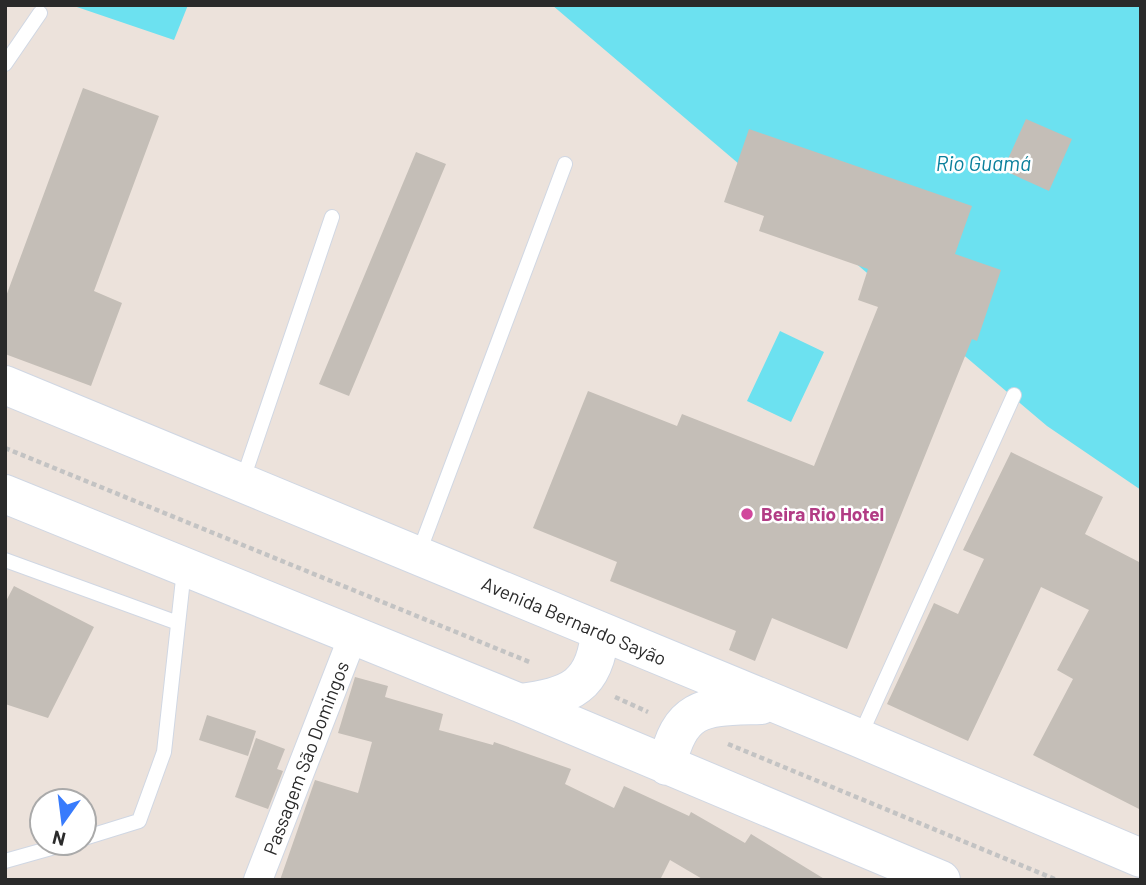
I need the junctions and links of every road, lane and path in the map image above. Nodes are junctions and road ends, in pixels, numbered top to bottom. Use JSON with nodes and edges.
{"nodes":[{"id":1,"x":40,"y":13,"type":"dead end"},
{"id":2,"x":5,"y":64,"type":"edge"},
{"id":3,"x":565,"y":164,"type":"dead end"},
{"id":4,"x":332,"y":217,"type":"dead end"},
{"id":5,"x":5,"y":385,"type":"edge"},
{"id":6,"x":1014,"y":395,"type":"dead end"},
{"id":7,"x":241,"y":483,"type":"junction"},
{"id":8,"x":5,"y":494,"type":"edge"},
{"id":9,"x":418,"y":556,"type":"junction"},
{"id":10,"x":5,"y":560,"type":"edge"},
{"id":11,"x":185,"y":567,"type":"junction"},
{"id":12,"x":178,"y":623,"type":"junction"},
{"id":13,"x":600,"y":631,"type":"junction"},
{"id":14,"x":353,"y":636,"type":"junction"},
{"id":15,"x":520,"y":703,"type":"junction"},
{"id":16,"x":773,"y":704,"type":"junction"},
{"id":17,"x":859,"y":738,"type":"junction"},
{"id":18,"x":667,"y":766,"type":"junction"},
{"id":19,"x":98,"y":834,"type":"edge"},
{"id":20,"x":28,"y":855,"type":"edge"},
{"id":21,"x":1141,"y":858,"type":"edge"},
{"id":22,"x":5,"y":861,"type":"edge"},
{"id":23,"x":892,"y":871,"type":"edge"},
{"id":24,"x":258,"y":880,"type":"edge"},
{"id":25,"x":941,"y":880,"type":"edge"}],
"edges":[{"from":1,"to":2,"type":"lane"},
{"from":3,"to":9,"type":"lane"},
{"from":4,"to":7,"type":"lane"},
{"from":5,"to":7,"type":"main road","name":"Avenida Bernardo Sayão"},
{"from":6,"to":17,"type":"lane"},
{"from":7,"to":9,"type":"main road","name":"Avenida Bernardo Sayão"},
{"from":8,"to":11,"type":"main road"},
{"from":9,"to":13,"type":"main road","name":"Avenida Bernardo Sayão"},
{"from":10,"to":12,"type":"lane"},
{"from":11,"to":12,"type":"lane"},
{"from":11,"to":14,"type":"main road"},
{"from":12,"to":19,"type":"lane"},
{"from":13,"to":15,"type":"main road"},
{"from":13,"to":16,"type":"main road","name":"Avenida Bernardo Sayão"},
{"from":14,"to":15,"type":"main road"},
{"from":14,"to":24,"type":"street","name":"Passagem São Domingos"},
{"from":15,"to":18,"type":"main road"},
{"from":16,"to":17,"type":"main road","name":"Avenida Bernardo Sayão"},
{"from":16,"to":18,"type":"main road"},
{"from":17,"to":21,"type":"main road","name":"Avenida Bernardo Sayão"},
{"from":18,"to":23,"type":"main road"},
{"from":20,"to":22,"type":"lane"},
{"from":23,"to":25,"type":"main road"}]}
